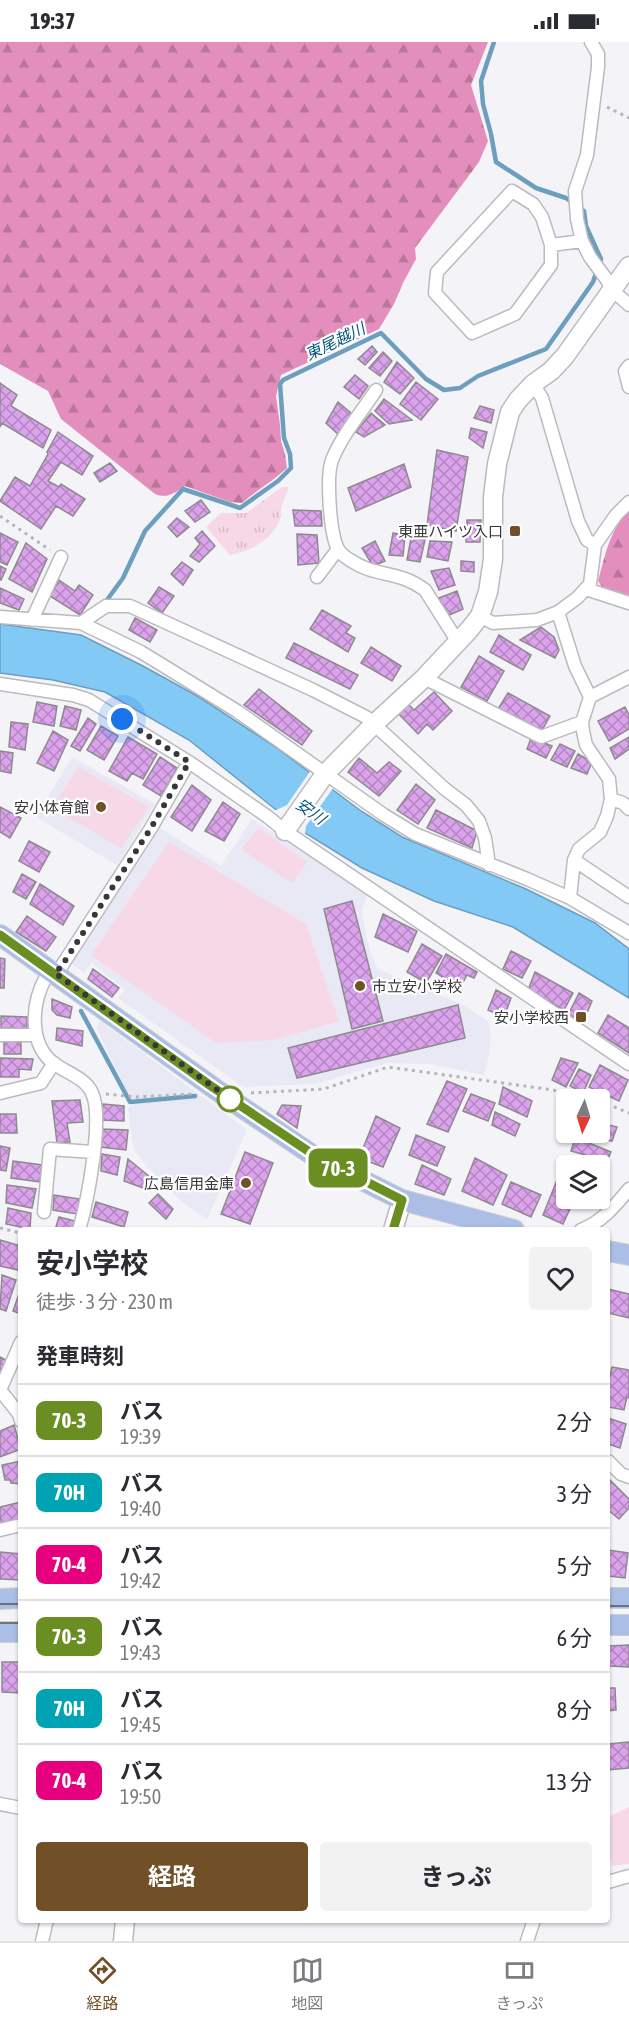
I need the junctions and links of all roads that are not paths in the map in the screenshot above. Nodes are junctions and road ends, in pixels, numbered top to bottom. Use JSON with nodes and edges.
{"nodes":[{"id":1,"x":591,"y":42,"type":"edge"},
{"id":2,"x":582,"y":241,"type":"junction"},
{"id":3,"x":551,"y":245,"type":"junction"},
{"id":4,"x":629,"y":266,"type":"edge"},
{"id":5,"x":612,"y":290,"type":"junction"},
{"id":6,"x":629,"y":305,"type":"edge"},
{"id":7,"x":629,"y":366,"type":"edge"},
{"id":8,"x":533,"y":384,"type":"junction"},
{"id":9,"x":629,"y":387,"type":"edge"},
{"id":10,"x":376,"y":390,"type":"dead end"},
{"id":11,"x":629,"y":502,"type":"edge"},
{"id":12,"x":595,"y":545,"type":"junction"},
{"id":13,"x":338,"y":549,"type":"junction"},
{"id":14,"x":61,"y":558,"type":"road end"},
{"id":15,"x":317,"y":577,"type":"dead end"},
{"id":16,"x":586,"y":589,"type":"junction"},
{"id":17,"x":629,"y":603,"type":"edge"},
{"id":18,"x":558,"y":612,"type":"junction"},
{"id":19,"x":480,"y":616,"type":"junction"},
{"id":20,"x":0,"y":617,"type":"edge"},
{"id":21,"x":32,"y":620,"type":"junction"},
{"id":22,"x":81,"y":623,"type":"junction"},
{"id":23,"x":458,"y":642,"type":"junction"},
{"id":24,"x":629,"y":677,"type":"edge"},
{"id":25,"x":424,"y":678,"type":"junction"},
{"id":26,"x":0,"y":684,"type":"edge"},
{"id":27,"x":590,"y":697,"type":"junction"},
{"id":28,"x":582,"y":722,"type":"junction"},
{"id":29,"x":374,"y":724,"type":"junction"},
{"id":30,"x":189,"y":762,"type":"junction"},
{"id":31,"x":325,"y":774,"type":"junction"},
{"id":32,"x":611,"y":799,"type":"junction"},
{"id":33,"x":629,"y":809,"type":"edge"},
{"id":34,"x":289,"y":826,"type":"junction"},
{"id":35,"x":573,"y":860,"type":"junction"},
{"id":36,"x":489,"y":865,"type":"junction"},
{"id":37,"x":629,"y":897,"type":"edge"},
{"id":38,"x":570,"y":898,"type":"junction"},
{"id":39,"x":629,"y":933,"type":"edge"},
{"id":40,"x":0,"y":935,"type":"edge"},
{"id":41,"x":55,"y":973,"type":"junction"},
{"id":42,"x":0,"y":1035,"type":"edge"},
{"id":43,"x":35,"y":1035,"type":"junction"},
{"id":44,"x":54,"y":1063,"type":"junction"},
{"id":45,"x":629,"y":1064,"type":"edge"},
{"id":46,"x":0,"y":1093,"type":"edge"},
{"id":47,"x":93,"y":1152,"type":"junction"},
{"id":48,"x":629,"y":1189,"type":"edge"},
{"id":49,"x":402,"y":1200,"type":"junction"},
{"id":50,"x":44,"y":1212,"type":"dead end"},
{"id":51,"x":80,"y":1227,"type":"edge"},
{"id":52,"x":394,"y":1227,"type":"edge"},
{"id":53,"x":502,"y":1227,"type":"edge"},
{"id":54,"x":588,"y":1227,"type":"edge"},
{"id":55,"x":610,"y":1251,"type":"edge"},
{"id":56,"x":629,"y":1256,"type":"edge"},
{"id":57,"x":18,"y":1349,"type":"edge"},
{"id":58,"x":0,"y":1390,"type":"edge"},
{"id":59,"x":18,"y":1413,"type":"edge"},
{"id":60,"x":610,"y":1463,"type":"edge"},
{"id":61,"x":629,"y":1477,"type":"edge"},
{"id":62,"x":18,"y":1526,"type":"edge"},
{"id":63,"x":0,"y":1530,"type":"edge"},
{"id":64,"x":18,"y":1598,"type":"edge"},
{"id":65,"x":610,"y":1598,"type":"edge"},
{"id":66,"x":629,"y":1598,"type":"edge"},
{"id":67,"x":0,"y":1599,"type":"edge"},
{"id":68,"x":610,"y":1625,"type":"edge"},
{"id":69,"x":629,"y":1625,"type":"edge"},
{"id":70,"x":0,"y":1632,"type":"edge"},
{"id":71,"x":18,"y":1632,"type":"edge"},
{"id":72,"x":0,"y":1804,"type":"edge"},
{"id":73,"x":18,"y":1807,"type":"edge"},
{"id":74,"x":629,"y":1876,"type":"edge"},
{"id":75,"x":610,"y":1881,"type":"edge"},
{"id":76,"x":46,"y":1923,"type":"edge"},
{"id":77,"x":125,"y":1923,"type":"edge"},
{"id":78,"x":533,"y":1923,"type":"edge"},
{"id":79,"x":42,"y":1941,"type":"edge"},
{"id":80,"x":123,"y":1941,"type":"edge"},
{"id":81,"x":527,"y":1941,"type":"edge"}],
"edges":[{"from":1,"to":2,"type":"street"},
{"from":2,"to":3,"type":"street"},
{"from":2,"to":5,"type":"street"},
{"from":3,"to":3,"type":"street"},
{"from":4,"to":5,"type":"street"},
{"from":5,"to":6,"type":"street"},
{"from":5,"to":8,"type":"street"},
{"from":7,"to":9,"type":"street"},
{"from":8,"to":12,"type":"street"},
{"from":8,"to":19,"type":"street"},
{"from":10,"to":13,"type":"street"},
{"from":11,"to":12,"type":"street"},
{"from":12,"to":16,"type":"street"},
{"from":13,"to":15,"type":"street"},
{"from":13,"to":23,"type":"street"},
{"from":14,"to":21,"type":"street"},
{"from":16,"to":17,"type":"street"},
{"from":16,"to":18,"type":"street"},
{"from":18,"to":19,"type":"street"},
{"from":18,"to":27,"type":"street"},
{"from":19,"to":23,"type":"street"},
{"from":20,"to":21,"type":"street"},
{"from":21,"to":22,"type":"street"},
{"from":22,"to":29,"type":"street"},
{"from":22,"to":31,"type":"street"},
{"from":23,"to":25,"type":"street"},
{"from":24,"to":27,"type":"street"},
{"from":25,"to":28,"type":"street"},
{"from":25,"to":29,"type":"street"},
{"from":26,"to":30,"type":"street"},
{"from":27,"to":28,"type":"street"},
{"from":28,"to":32,"type":"street"},
{"from":29,"to":31,"type":"street"},
{"from":29,"to":36,"type":"street"},
{"from":30,"to":34,"type":"street"},
{"from":30,"to":41,"type":"street"},
{"from":31,"to":34,"type":"street"},
{"from":31,"to":36,"type":"street"},
{"from":32,"to":33,"type":"street"},
{"from":32,"to":35,"type":"street"},
{"from":34,"to":45,"type":"street"},
{"from":35,"to":37,"type":"street"},
{"from":35,"to":38,"type":"street"},
{"from":36,"to":38,"type":"street"},
{"from":38,"to":39,"type":"street"},
{"from":40,"to":41,"type":"main road"},
{"from":41,"to":43,"type":"street"},
{"from":41,"to":49,"type":"main road"},
{"from":42,"to":43,"type":"street"},
{"from":43,"to":44,"type":"street"},
{"from":44,"to":46,"type":"street"},
{"from":44,"to":47,"type":"street"},
{"from":47,"to":50,"type":"street"},
{"from":47,"to":51,"type":"street"},
{"from":48,"to":54,"type":"street"},
{"from":49,"to":52,"type":"street"},
{"from":49,"to":53,"type":"main road"},
{"from":55,"to":56,"type":"main road"},
{"from":57,"to":58,"type":"street"},
{"from":58,"to":59,"type":"street"},
{"from":60,"to":61,"type":"street"},
{"from":62,"to":63,"type":"street"},
{"from":64,"to":67,"type":"main road"},
{"from":65,"to":66,"type":"main road"},
{"from":68,"to":69,"type":"main road"},
{"from":70,"to":71,"type":"main road"},
{"from":72,"to":73,"type":"street"},
{"from":74,"to":75,"type":"street"},
{"from":76,"to":79,"type":"street"},
{"from":77,"to":80,"type":"street"},
{"from":78,"to":81,"type":"street"}]}
